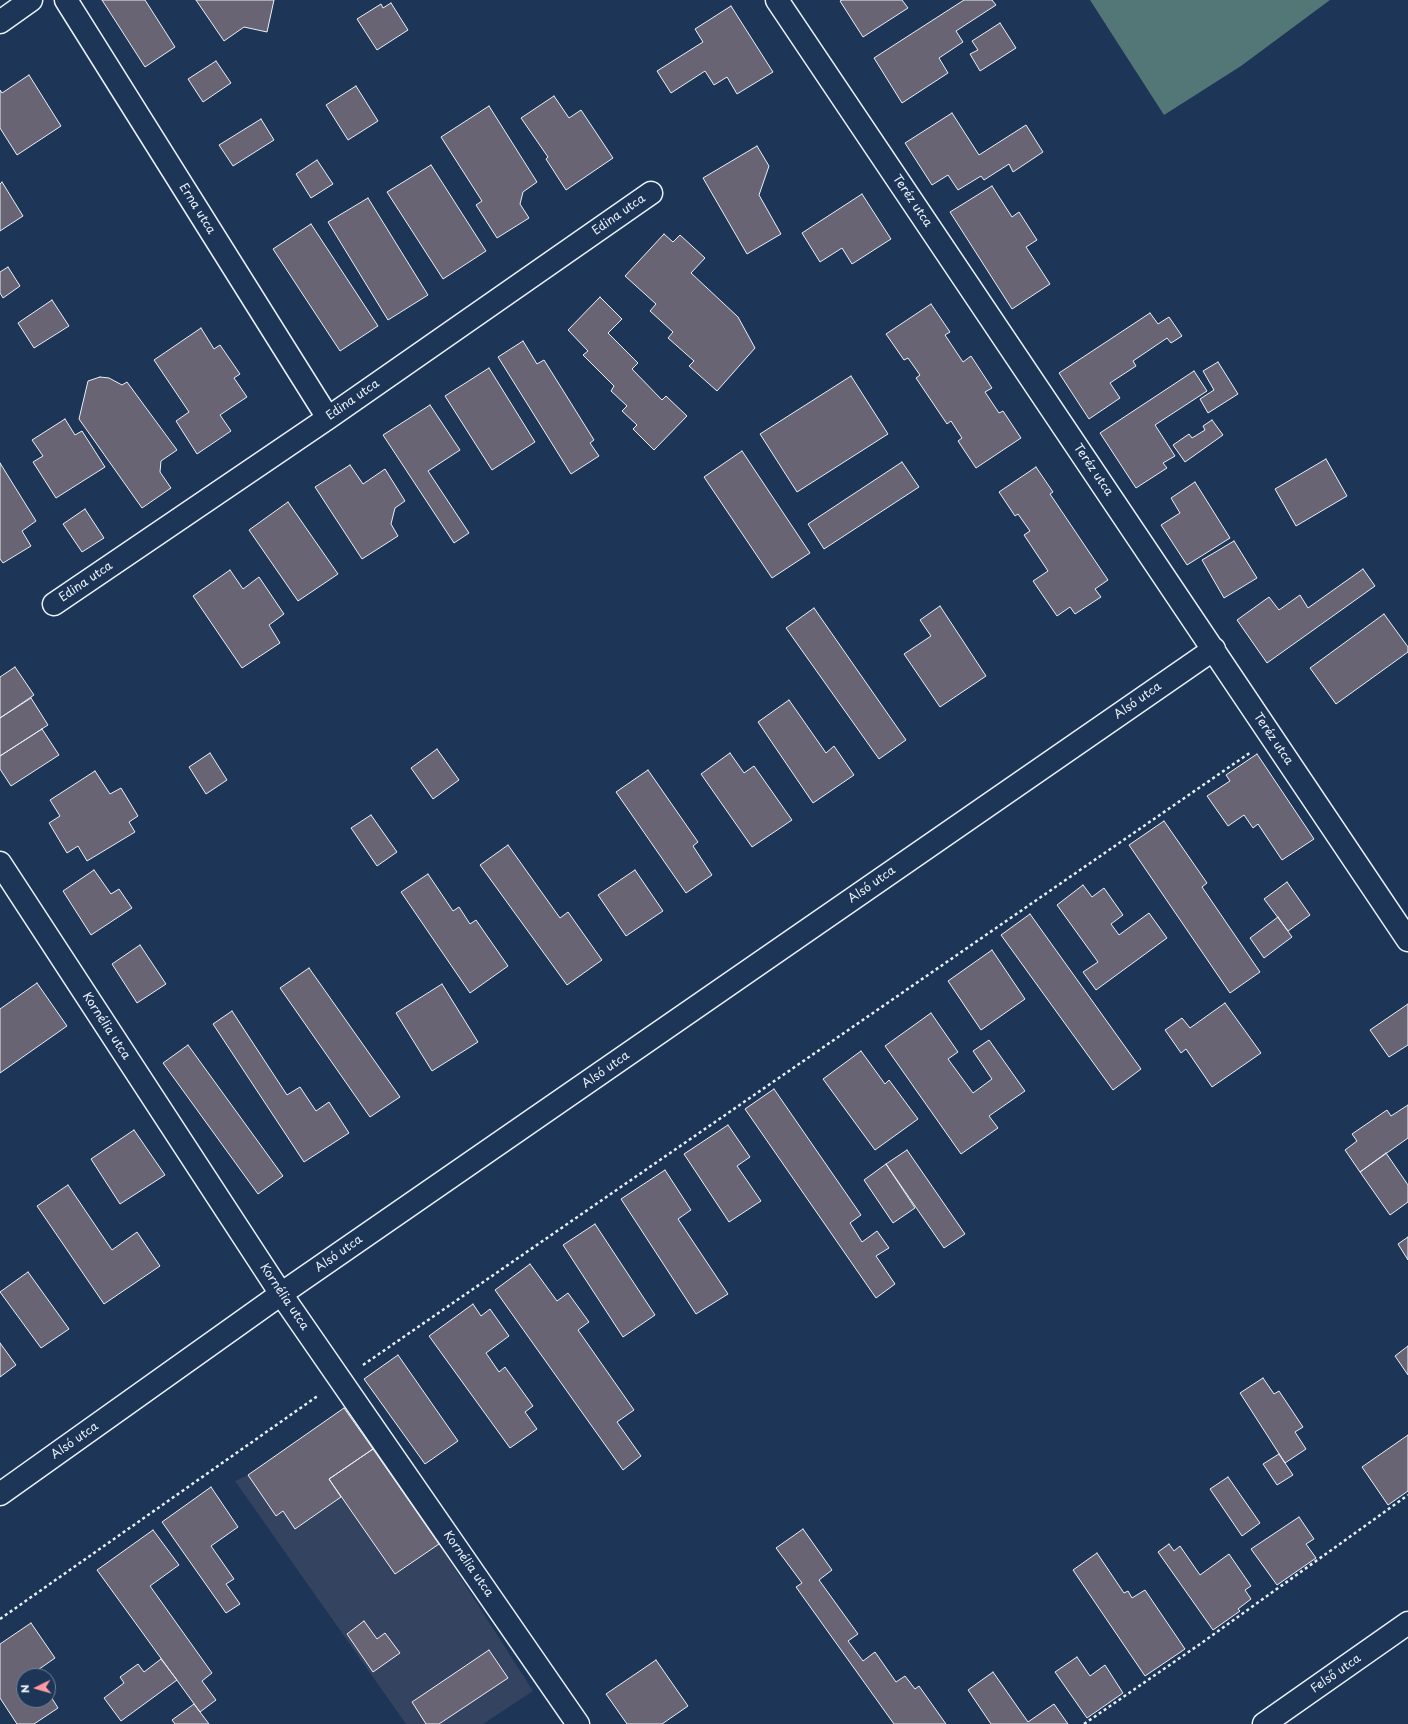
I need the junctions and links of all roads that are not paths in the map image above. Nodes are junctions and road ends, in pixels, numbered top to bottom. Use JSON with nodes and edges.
{"nodes":[{"id":1,"x":31,"y":0,"type":"edge"},
{"id":2,"x":66,"y":0,"type":"edge"},
{"id":3,"x":777,"y":0,"type":"edge"},
{"id":4,"x":0,"y":22,"type":"edge"},
{"id":5,"x":651,"y":193,"type":"dead end"},
{"id":6,"x":328,"y":418,"type":"junction"},
{"id":7,"x":54,"y":604,"type":"dead end"},
{"id":8,"x":1214,"y":649,"type":"junction"},
{"id":9,"x":0,"y":863,"type":"edge"},
{"id":10,"x":1408,"y":940,"type":"edge"},
{"id":11,"x":282,"y":1294,"type":"junction"},
{"id":12,"x":0,"y":1494,"type":"edge"},
{"id":13,"x":1408,"y":1623,"type":"edge"},
{"id":14,"x":578,"y":1724,"type":"edge"},
{"id":15,"x":1264,"y":1724,"type":"edge"}],
"edges":[{"from":1,"to":4,"type":"street"},
{"from":2,"to":6,"type":"street","name":"Erna utca"},
{"from":3,"to":8,"type":"street","name":"Teréz utca"},
{"from":5,"to":6,"type":"street","name":"Edina utca"},
{"from":6,"to":7,"type":"street","name":"Edina utca"},
{"from":8,"to":10,"type":"street","name":"Teréz utca"},
{"from":8,"to":11,"type":"street","name":"Alsó utca"},
{"from":9,"to":11,"type":"street","name":"Kornélia utca"},
{"from":11,"to":12,"type":"street","name":"Alsó utca"},
{"from":11,"to":14,"type":"street","name":"Kornélia utca"},
{"from":13,"to":15,"type":"street","name":"Felső utca"}]}
